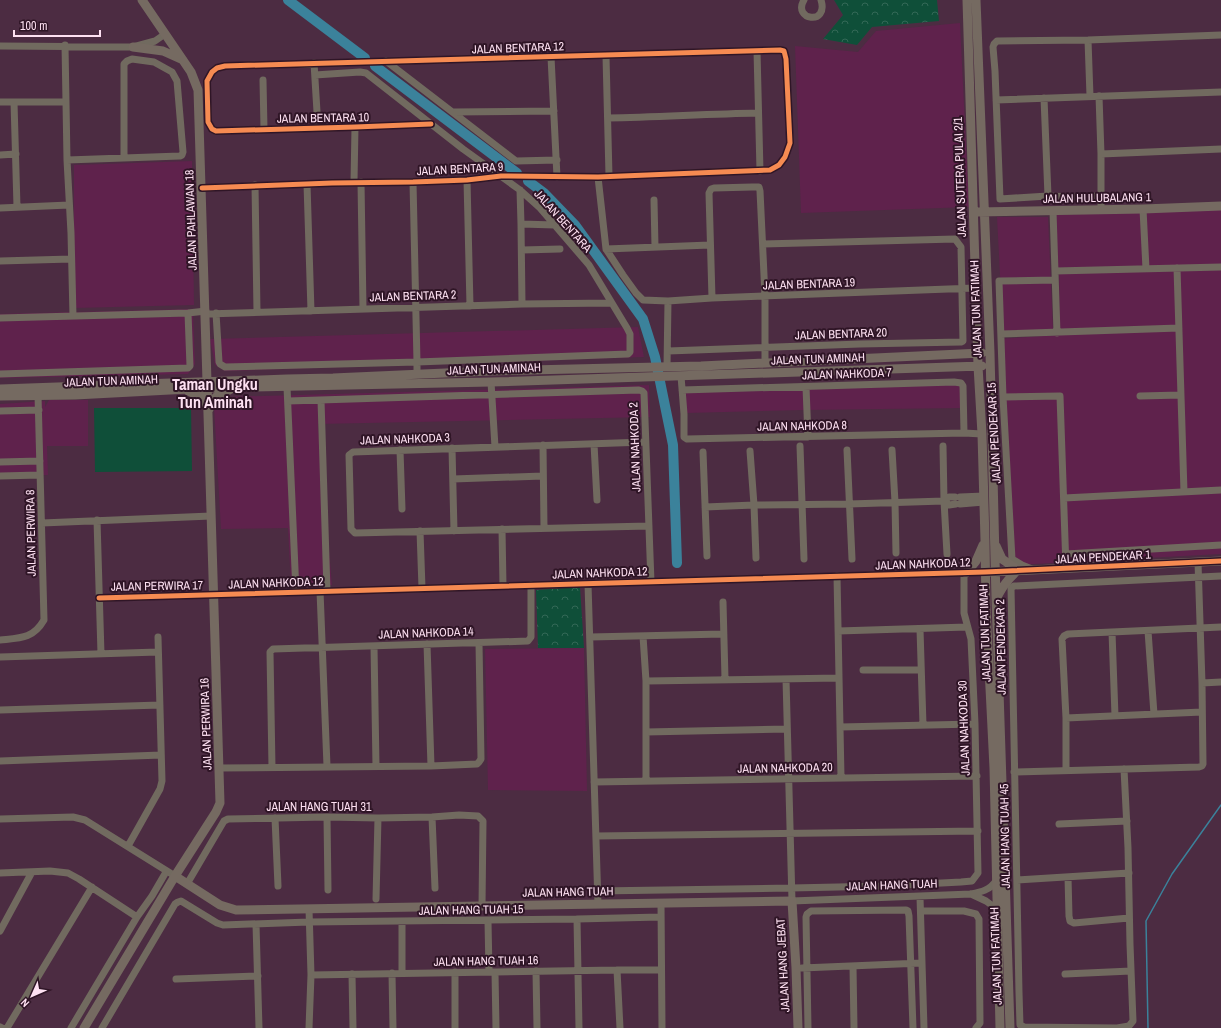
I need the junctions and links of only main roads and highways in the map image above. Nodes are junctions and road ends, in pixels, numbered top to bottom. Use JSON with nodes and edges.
{"nodes":[{"id":1,"x":142,"y":0,"type":"edge"},
{"id":2,"x":967,"y":0,"type":"edge"},
{"id":3,"x":976,"y":0,"type":"edge"},
{"id":4,"x":134,"y":47,"type":"road end"},
{"id":5,"x":184,"y":61,"type":"junction"},
{"id":6,"x":1221,"y":206,"type":"edge"},
{"id":7,"x":973,"y":212,"type":"junction"},
{"id":8,"x":984,"y":212,"type":"junction"},
{"id":9,"x":990,"y":353,"type":"junction"},
{"id":10,"x":977,"y":354,"type":"junction"},
{"id":11,"x":990,"y":365,"type":"junction"},
{"id":12,"x":208,"y":366,"type":"junction"},
{"id":13,"x":978,"y":366,"type":"junction"},
{"id":14,"x":667,"y":370,"type":"junction"},
{"id":15,"x":637,"y":372,"type":"junction"},
{"id":16,"x":192,"y":382,"type":"junction"},
{"id":17,"x":208,"y":385,"type":"junction"},
{"id":18,"x":230,"y":385,"type":"junction"},
{"id":19,"x":0,"y":388,"type":"edge"},
{"id":20,"x":183,"y":390,"type":"junction"},
{"id":21,"x":0,"y":396,"type":"edge"},
{"id":22,"x":209,"y":409,"type":"junction"},
{"id":23,"x":992,"y":472,"type":"junction"},
{"id":24,"x":984,"y":499,"type":"junction"},
{"id":25,"x":990,"y":540,"type":"junction"},
{"id":26,"x":1221,"y":561,"type":"edge"},
{"id":27,"x":1018,"y":570,"type":"junction"},
{"id":28,"x":990,"y":572,"type":"junction"},
{"id":29,"x":965,"y":573,"type":"road end"},
{"id":30,"x":996,"y":599,"type":"junction"},
{"id":31,"x":999,"y":829,"type":"junction"},
{"id":32,"x":175,"y":876,"type":"junction"},
{"id":33,"x":792,"y":901,"type":"joint"},
{"id":34,"x":84,"y":1028,"type":"edge"},
{"id":35,"x":798,"y":1028,"type":"edge"},
{"id":36,"x":1000,"y":1028,"type":"edge"},
{"id":37,"x":1010,"y":1028,"type":"edge"}],
"edges":[{"from":1,"to":5,"type":"main road","name":"JALAN PAHLAWAN 18"},
{"from":2,"to":7,"type":"main road","name":"JALAN SUTERA PULAI 2/1"},
{"from":3,"to":8,"type":"main road","name":"JALAN TUN FATIMAH"},
{"from":4,"to":5,"type":"main road"},
{"from":5,"to":12,"type":"main road","name":"JALAN PAHLAWAN 18"},
{"from":6,"to":8,"type":"main road","name":"JALAN HULUBALANG 1"},
{"from":7,"to":8,"type":"main road","name":"JALAN HULUBALANG 1"},
{"from":7,"to":10,"type":"main road","name":"JALAN SUTERA PULAI 2/1"},
{"from":8,"to":9,"type":"main road","name":"JALAN TUN FATIMAH"},
{"from":9,"to":10,"type":"main road","name":"JALAN TUN AMINAH"},
{"from":9,"to":11,"type":"main road","name":"JALAN TUN FATIMAH"},
{"from":10,"to":13,"type":"main road","name":"JALAN TUN FATIMAH"},
{"from":10,"to":14,"type":"main road","name":"JALAN TUN AMINAH"},
{"from":11,"to":13,"type":"main road","name":"JALAN TUN AMINAH"},
{"from":11,"to":23,"type":"main road","name":"JALAN TUN FATIMAH"},
{"from":12,"to":16,"type":"main road"},
{"from":12,"to":17,"type":"main road","name":"JALAN PAHLAWAN 18"},
{"from":12,"to":18,"type":"main road"},
{"from":13,"to":14,"type":"main road","name":"JALAN TUN AMINAH"},
{"from":13,"to":24,"type":"main road","name":"JALAN TUN FATIMAH"},
{"from":14,"to":15,"type":"main road","name":"JALAN TUN AMINAH"},
{"from":15,"to":18,"type":"main road","name":"JALAN TUN AMINAH"},
{"from":15,"to":18,"type":"main road","name":"JALAN TUN AMINAH"},
{"from":16,"to":17,"type":"main road","name":"JALAN TUN AMINAH"},
{"from":16,"to":19,"type":"main road","name":"JALAN TUN AMINAH"},
{"from":17,"to":18,"type":"main road","name":"JALAN TUN AMINAH"},
{"from":17,"to":20,"type":"main road","name":"JALAN TUN AMINAH"},
{"from":17,"to":22,"type":"main road","name":"JALAN PERWIRA 16"},
{"from":18,"to":22,"type":"main road"},
{"from":20,"to":21,"type":"main road","name":"JALAN TUN AMINAH"},
{"from":20,"to":22,"type":"main road"},
{"from":22,"to":32,"type":"main road","name":"JALAN PERWIRA 16"},
{"from":23,"to":24,"type":"main road"},
{"from":23,"to":25,"type":"main road","name":"JALAN TUN FATIMAH"},
{"from":24,"to":25,"type":"main road","name":"JALAN TUN FATIMAH"},
{"from":25,"to":27,"type":"main road"},
{"from":25,"to":28,"type":"main road","name":"JALAN TUN FATIMAH"},
{"from":25,"to":29,"type":"main road"},
{"from":26,"to":27,"type":"main road","name":"JALAN PENDEKAR 1"},
{"from":27,"to":28,"type":"main road","name":"JALAN PENDEKAR 1"},
{"from":27,"to":30,"type":"main road"},
{"from":28,"to":30,"type":"main road","name":"JALAN TUN FATIMAH"},
{"from":28,"to":31,"type":"main road","name":"JALAN TUN FATIMAH"},
{"from":30,"to":31,"type":"main road","name":"JALAN TUN FATIMAH"},
{"from":31,"to":36,"type":"main road","name":"JALAN TUN FATIMAH"},
{"from":31,"to":37,"type":"main road","name":"JALAN TUN FATIMAH"},
{"from":32,"to":33,"type":"main road","name":"JALAN HANG TUAH"},
{"from":32,"to":34,"type":"main road","name":"JALAN PERWIRA 16"},
{"from":33,"to":35,"type":"main road","name":"JALAN HANG JEBAT"}]}
